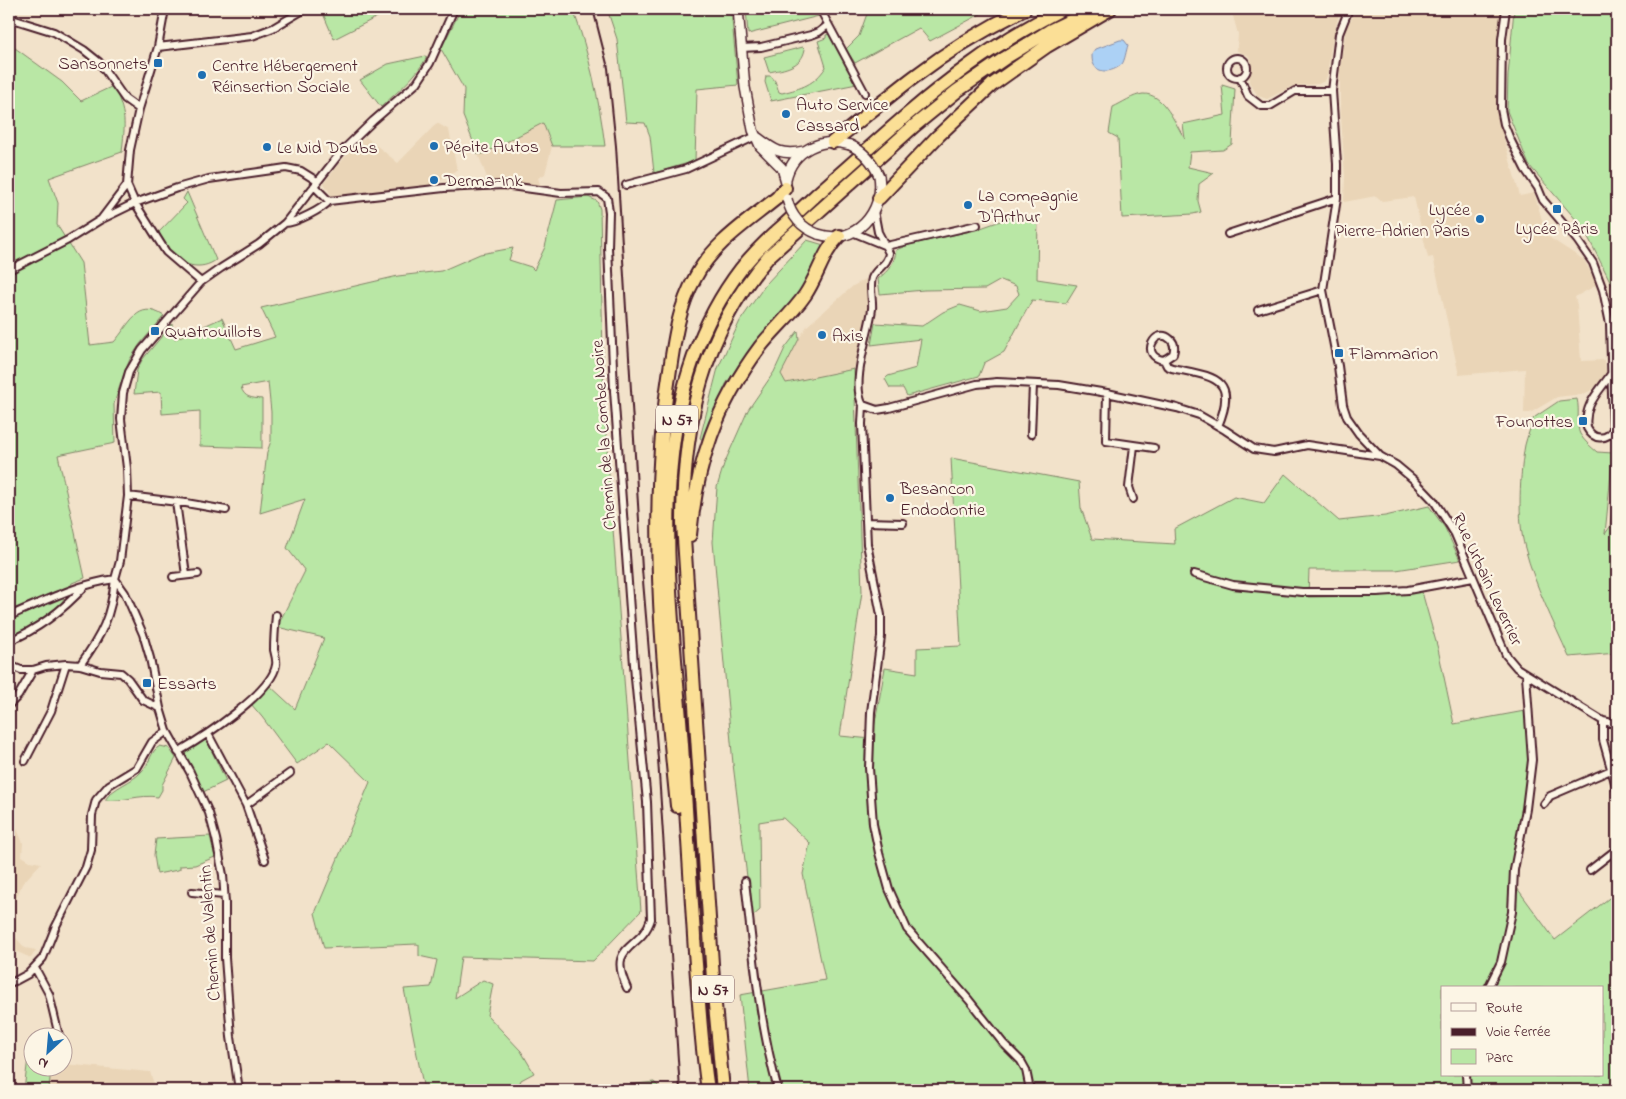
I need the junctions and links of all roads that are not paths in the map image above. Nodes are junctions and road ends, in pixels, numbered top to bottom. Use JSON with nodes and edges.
{"nodes":[{"id":1,"x":165,"y":9,"type":"edge"},
{"id":2,"x":305,"y":9,"type":"edge"},
{"id":3,"x":454,"y":9,"type":"edge"},
{"id":4,"x":738,"y":9,"type":"edge"},
{"id":5,"x":820,"y":9,"type":"edge"},
{"id":6,"x":1024,"y":9,"type":"edge"},
{"id":7,"x":1062,"y":9,"type":"edge"},
{"id":8,"x":1095,"y":9,"type":"edge"},
{"id":9,"x":1110,"y":9,"type":"edge"},
{"id":10,"x":1349,"y":9,"type":"edge"},
{"id":11,"x":1506,"y":9,"type":"edge"},
{"id":12,"x":9,"y":18,"type":"edge"},
{"id":13,"x":828,"y":25,"type":"junction"},
{"id":14,"x":158,"y":47,"type":"junction"},
{"id":15,"x":740,"y":48,"type":"junction"},
{"id":16,"x":1240,"y":77,"type":"dead end"},
{"id":17,"x":1332,"y":91,"type":"junction"},
{"id":18,"x":865,"y":93,"type":"dead end"},
{"id":19,"x":139,"y":109,"type":"junction"},
{"id":20,"x":756,"y":136,"type":"junction"},
{"id":21,"x":833,"y":142,"type":"junction"},
{"id":22,"x":804,"y":151,"type":"junction"},
{"id":23,"x":316,"y":184,"type":"junction"},
{"id":24,"x":626,"y":184,"type":"dead end"},
{"id":25,"x":127,"y":185,"type":"junction"},
{"id":26,"x":786,"y":190,"type":"junction"},
{"id":27,"x":879,"y":198,"type":"junction"},
{"id":28,"x":1337,"y":198,"type":"junction"},
{"id":29,"x":329,"y":201,"type":"junction"},
{"id":30,"x":134,"y":203,"type":"junction"},
{"id":31,"x":874,"y":211,"type":"junction"},
{"id":32,"x":100,"y":220,"type":"junction"},
{"id":33,"x":285,"y":223,"type":"junction"},
{"id":34,"x":977,"y":226,"type":"dead end"},
{"id":35,"x":846,"y":234,"type":"junction"},
{"id":36,"x":1228,"y":234,"type":"dead end"},
{"id":37,"x":886,"y":246,"type":"junction"},
{"id":38,"x":9,"y":270,"type":"edge"},
{"id":39,"x":201,"y":282,"type":"junction"},
{"id":40,"x":1324,"y":290,"type":"junction"},
{"id":41,"x":1258,"y":310,"type":"dead end"},
{"id":42,"x":1164,"y":360,"type":"dead end"},
{"id":43,"x":1611,"y":374,"type":"junction"},
{"id":44,"x":1033,"y":385,"type":"junction"},
{"id":45,"x":1107,"y":393,"type":"junction"},
{"id":46,"x":863,"y":405,"type":"junction"},
{"id":47,"x":1218,"y":426,"type":"junction"},
{"id":48,"x":1031,"y":434,"type":"dead end"},
{"id":49,"x":1134,"y":446,"type":"junction"},
{"id":50,"x":1154,"y":448,"type":"dead end"},
{"id":51,"x":1380,"y":456,"type":"junction"},
{"id":52,"x":128,"y":496,"type":"junction"},
{"id":53,"x":1133,"y":499,"type":"dead end"},
{"id":54,"x":176,"y":502,"type":"junction"},
{"id":55,"x":226,"y":510,"type":"dead end"},
{"id":56,"x":866,"y":522,"type":"junction"},
{"id":57,"x":903,"y":524,"type":"dead end"},
{"id":58,"x":687,"y":567,"type":"junction"},
{"id":59,"x":198,"y":574,"type":"dead end"},
{"id":60,"x":1194,"y":574,"type":"dead end"},
{"id":61,"x":186,"y":575,"type":"junction"},
{"id":62,"x":173,"y":577,"type":"dead end"},
{"id":63,"x":1473,"y":578,"type":"junction"},
{"id":64,"x":115,"y":579,"type":"junction"},
{"id":65,"x":85,"y":586,"type":"junction"},
{"id":66,"x":276,"y":614,"type":"dead end"},
{"id":67,"x":9,"y":616,"type":"edge"},
{"id":68,"x":9,"y":641,"type":"edge"},
{"id":69,"x":66,"y":664,"type":"junction"},
{"id":70,"x":9,"y":665,"type":"edge"},
{"id":71,"x":80,"y":666,"type":"junction"},
{"id":72,"x":33,"y":670,"type":"junction"},
{"id":73,"x":1526,"y":675,"type":"junction"},
{"id":74,"x":9,"y":705,"type":"edge"},
{"id":75,"x":160,"y":708,"type":"junction"},
{"id":76,"x":1603,"y":721,"type":"junction"},
{"id":77,"x":1617,"y":724,"type":"edge"},
{"id":78,"x":167,"y":731,"type":"junction"},
{"id":79,"x":208,"y":734,"type":"junction"},
{"id":80,"x":178,"y":752,"type":"junction"},
{"id":81,"x":25,"y":761,"type":"dead end"},
{"id":82,"x":1611,"y":770,"type":"junction"},
{"id":83,"x":290,"y":773,"type":"dead end"},
{"id":84,"x":1617,"y":790,"type":"edge"},
{"id":85,"x":1544,"y":804,"type":"dead end"},
{"id":86,"x":246,"y":805,"type":"junction"},
{"id":87,"x":1617,"y":849,"type":"edge"},
{"id":88,"x":265,"y":860,"type":"dead end"},
{"id":89,"x":1590,"y":870,"type":"dead end"},
{"id":90,"x":745,"y":881,"type":"dead end"},
{"id":91,"x":192,"y":892,"type":"dead end"},
{"id":92,"x":224,"y":895,"type":"junction"},
{"id":93,"x":35,"y":968,"type":"junction"},
{"id":94,"x":9,"y":982,"type":"edge"},
{"id":95,"x":1489,"y":986,"type":"edge"},
{"id":96,"x":628,"y":988,"type":"dead end"},
{"id":97,"x":698,"y":997,"type":"junction"},
{"id":98,"x":57,"y":1026,"type":"edge"},
{"id":99,"x":1466,"y":1076,"type":"edge"},
{"id":100,"x":239,"y":1090,"type":"edge"},
{"id":101,"x":708,"y":1090,"type":"edge"},
{"id":102,"x":724,"y":1090,"type":"edge"},
{"id":103,"x":778,"y":1090,"type":"edge"},
{"id":104,"x":1030,"y":1090,"type":"edge"},
{"id":105,"x":1468,"y":1090,"type":"edge"}],
"edges":[{"from":1,"to":14,"type":"street"},
{"from":2,"to":14,"type":"street"},
{"from":3,"to":23,"type":"street"},
{"from":4,"to":15,"type":"main road"},
{"from":5,"to":13,"type":"street"},
{"from":6,"to":21,"type":"highway"},
{"from":7,"to":97,"type":"highway","number":"N 57"},
{"from":8,"to":58,"type":"highway","number":"N 57"},
{"from":9,"to":27,"type":"highway"},
{"from":10,"to":17,"type":"street"},
{"from":11,"to":43,"type":"street"},
{"from":12,"to":19,"type":"street"},
{"from":13,"to":15,"type":"street"},
{"from":13,"to":18,"type":"street"},
{"from":14,"to":19,"type":"street"},
{"from":15,"to":20,"type":"main road"},
{"from":16,"to":17,"type":"street"},
{"from":17,"to":28,"type":"street"},
{"from":19,"to":25,"type":"street"},
{"from":20,"to":22,"type":"main road"},
{"from":20,"to":24,"type":"street"},
{"from":20,"to":26,"type":"main road"},
{"from":21,"to":22,"type":"main road"},
{"from":21,"to":27,"type":"main road","bridge":true},
{"from":22,"to":26,"type":"main road"},
{"from":23,"to":29,"type":"street"},
{"from":23,"to":30,"type":"street"},
{"from":23,"to":33,"type":"street"},
{"from":25,"to":30,"type":"street"},
{"from":25,"to":32,"type":"street"},
{"from":26,"to":35,"type":"main road","bridge":true},
{"from":26,"to":97,"type":"highway"},
{"from":27,"to":31,"type":"main road"},
{"from":28,"to":36,"type":"street"},
{"from":28,"to":40,"type":"street"},
{"from":29,"to":33,"type":"street","name":"Chemin de la Combe Noire"},
{"from":29,"to":96,"type":"street","name":"Chemin de la Combe Noire"},
{"from":30,"to":32,"type":"street"},
{"from":30,"to":39,"type":"street"},
{"from":31,"to":35,"type":"main road"},
{"from":31,"to":37,"type":"street"},
{"from":32,"to":38,"type":"street"},
{"from":33,"to":39,"type":"street"},
{"from":34,"to":37,"type":"street"},
{"from":35,"to":37,"type":"street"},
{"from":35,"to":58,"type":"highway"},
{"from":37,"to":46,"type":"street"},
{"from":39,"to":52,"type":"street"},
{"from":40,"to":41,"type":"street"},
{"from":40,"to":51,"type":"street"},
{"from":42,"to":47,"type":"street"},
{"from":43,"to":43,"type":"street"},
{"from":44,"to":45,"type":"street","name":"Rue Urbain Leverrier"},
{"from":44,"to":46,"type":"street","name":"Rue Urbain Leverrier"},
{"from":44,"to":48,"type":"street"},
{"from":45,"to":47,"type":"street","name":"Rue Urbain Leverrier"},
{"from":45,"to":49,"type":"street"},
{"from":46,"to":56,"type":"street"},
{"from":47,"to":51,"type":"street","name":"Rue Urbain Leverrier"},
{"from":49,"to":50,"type":"street"},
{"from":49,"to":53,"type":"street"},
{"from":51,"to":63,"type":"street","name":"Rue Urbain Leverrier"},
{"from":52,"to":54,"type":"street"},
{"from":52,"to":64,"type":"street"},
{"from":54,"to":55,"type":"street"},
{"from":54,"to":61,"type":"street"},
{"from":56,"to":57,"type":"street"},
{"from":56,"to":104,"type":"street"},
{"from":58,"to":102,"type":"highway","number":"N 57"},
{"from":59,"to":61,"type":"street"},
{"from":60,"to":63,"type":"street"},
{"from":61,"to":62,"type":"street"},
{"from":63,"to":73,"type":"street","name":"Rue Urbain Leverrier"},
{"from":64,"to":65,"type":"street"},
{"from":64,"to":71,"type":"street"},
{"from":64,"to":75,"type":"street","name":"Chemin de Valentin"},
{"from":65,"to":67,"type":"street"},
{"from":65,"to":68,"type":"street"},
{"from":66,"to":79,"type":"street"},
{"from":69,"to":71,"type":"street"},
{"from":69,"to":72,"type":"street"},
{"from":69,"to":81,"type":"street"},
{"from":70,"to":72,"type":"street"},
{"from":71,"to":75,"type":"street"},
{"from":72,"to":74,"type":"street"},
{"from":73,"to":76,"type":"street","name":"Rue Urbain Leverrier"},
{"from":73,"to":95,"type":"street"},
{"from":75,"to":78,"type":"street","name":"Chemin de Valentin"},
{"from":76,"to":77,"type":"street","name":"Rue Urbain Leverrier"},
{"from":76,"to":82,"type":"street"},
{"from":78,"to":80,"type":"street","name":"Chemin de Valentin"},
{"from":78,"to":93,"type":"street"},
{"from":79,"to":80,"type":"street"},
{"from":79,"to":86,"type":"street"},
{"from":80,"to":92,"type":"street","name":"Chemin de Valentin"},
{"from":82,"to":84,"type":"street"},
{"from":82,"to":85,"type":"street"},
{"from":83,"to":86,"type":"street"},
{"from":86,"to":88,"type":"street"},
{"from":87,"to":89,"type":"street"},
{"from":90,"to":103,"type":"street"},
{"from":91,"to":92,"type":"street"},
{"from":92,"to":100,"type":"street","name":"Chemin de Valentin"},
{"from":93,"to":94,"type":"street"},
{"from":93,"to":98,"type":"street"},
{"from":97,"to":101,"type":"highway","number":"N 57"},
{"from":99,"to":105,"type":"street"}]}
